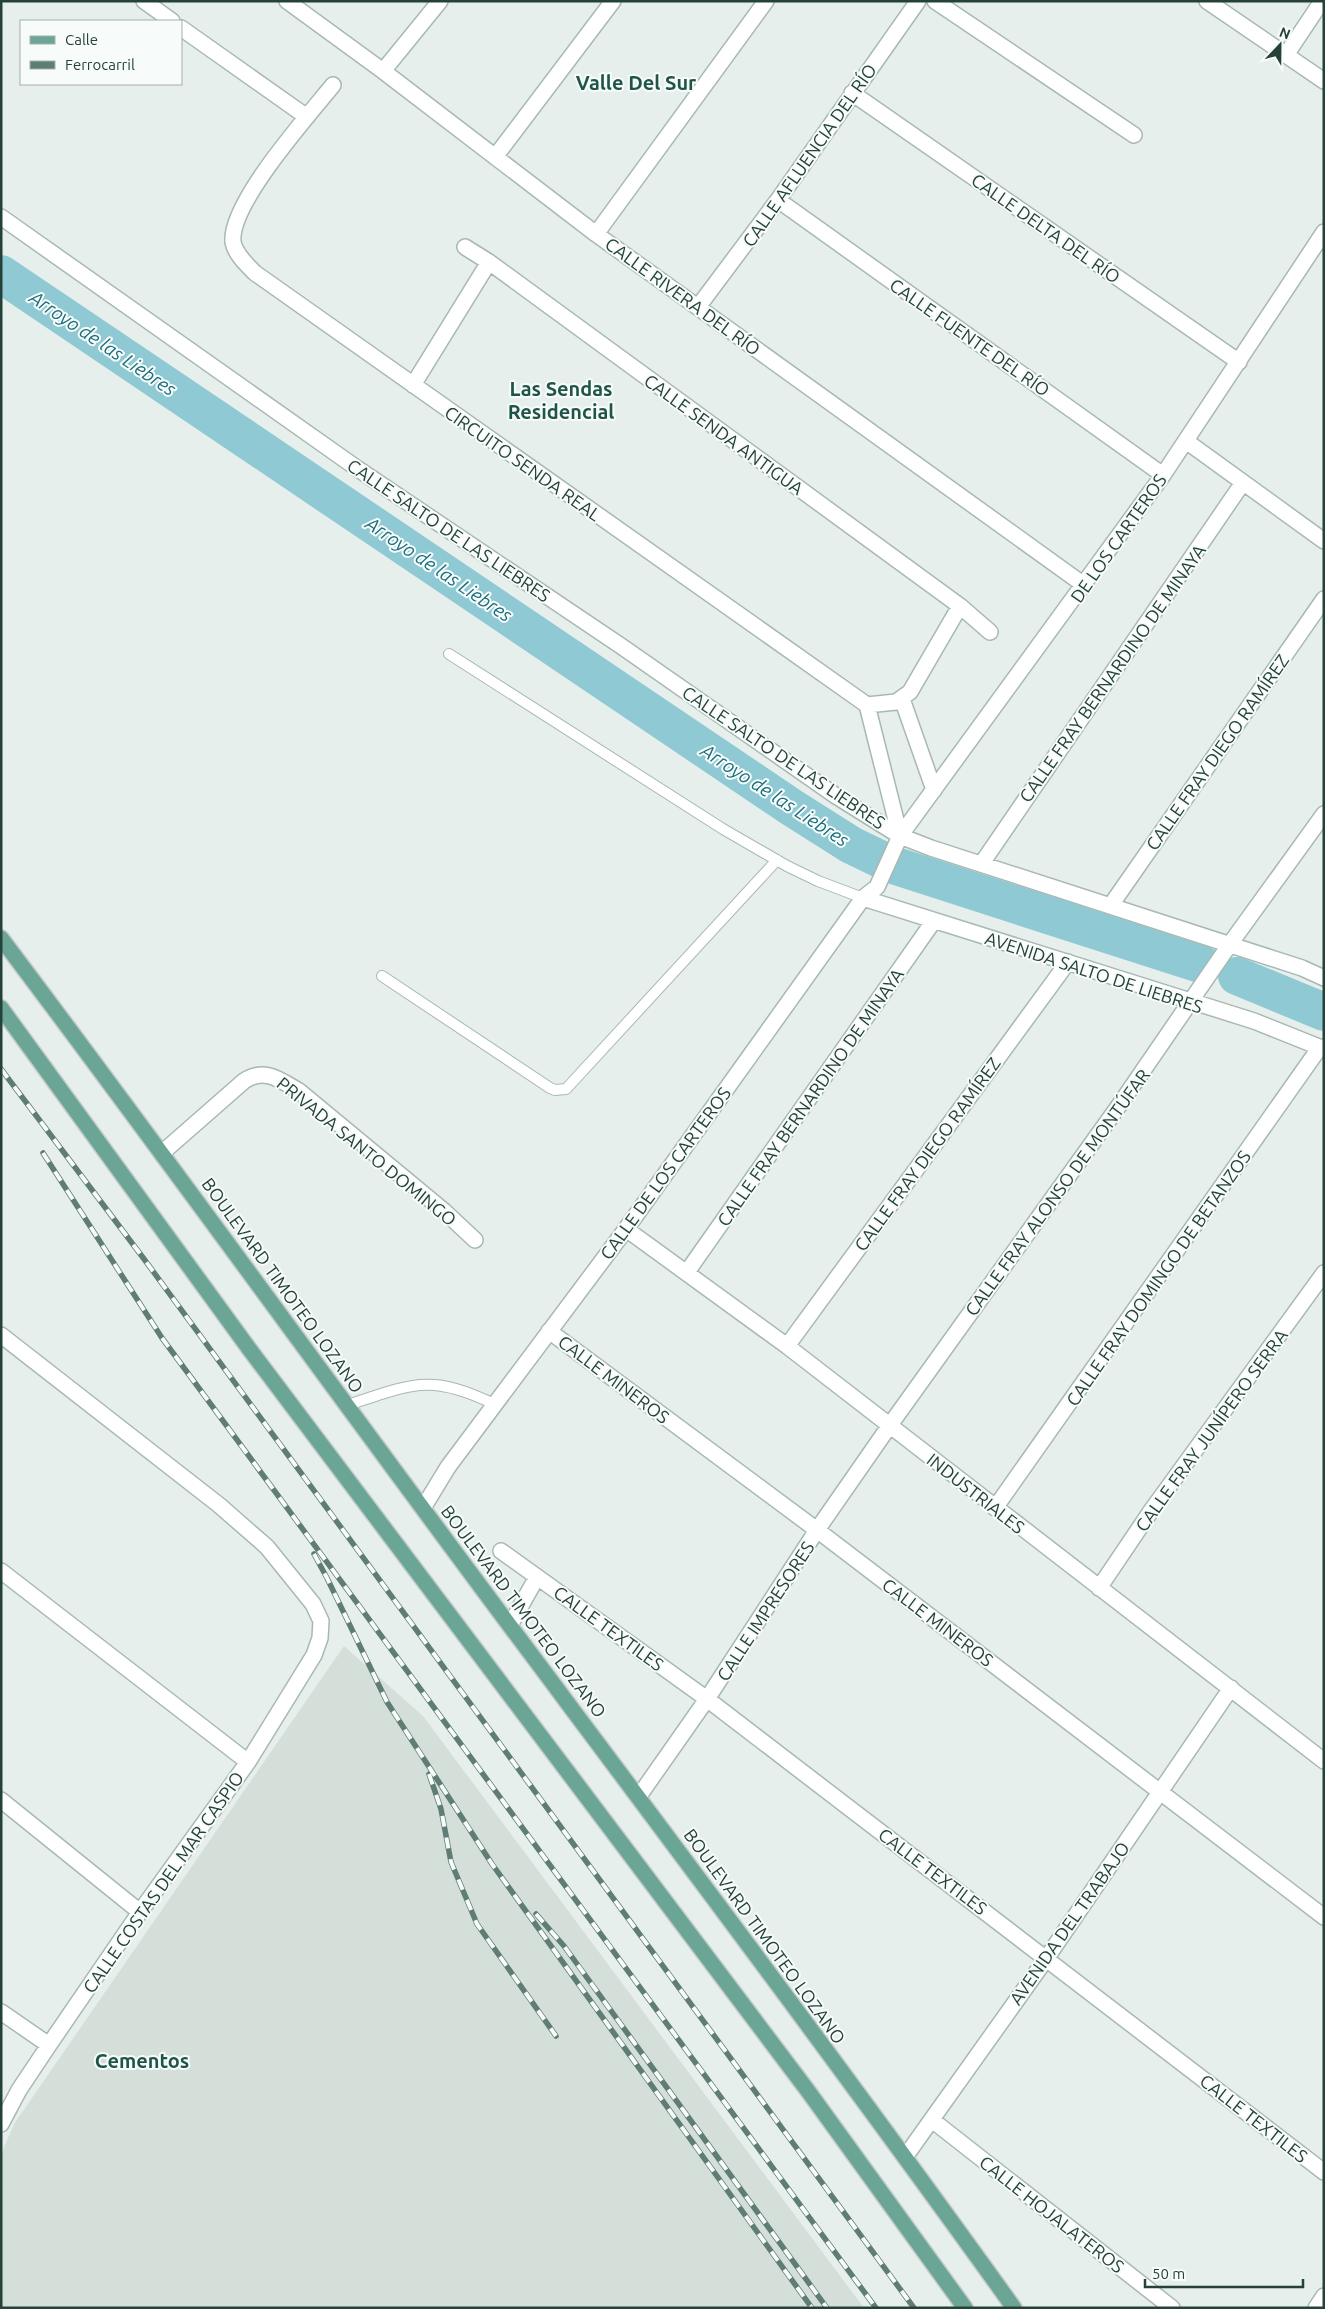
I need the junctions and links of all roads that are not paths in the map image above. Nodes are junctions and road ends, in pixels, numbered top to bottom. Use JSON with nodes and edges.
{"nodes":[{"id":1,"x":144,"y":1,"type":"edge"},
{"id":2,"x":287,"y":1,"type":"edge"},
{"id":3,"x":440,"y":1,"type":"edge"},
{"id":4,"x":613,"y":1,"type":"edge"},
{"id":5,"x":766,"y":1,"type":"edge"},
{"id":6,"x":918,"y":1,"type":"edge"},
{"id":7,"x":935,"y":1,"type":"edge"},
{"id":8,"x":1207,"y":1,"type":"edge"},
{"id":9,"x":1322,"y":1,"type":"edge"},
{"id":10,"x":171,"y":20,"type":"edge"},
{"id":11,"x":182,"y":29,"type":"edge"},
{"id":12,"x":1286,"y":55,"type":"junction"},
{"id":13,"x":383,"y":71,"type":"junction"},
{"id":14,"x":1324,"y":81,"type":"edge"},
{"id":15,"x":333,"y":85,"type":"dead end"},
{"id":16,"x":852,"y":93,"type":"junction"},
{"id":17,"x":307,"y":117,"type":"junction"},
{"id":18,"x":1134,"y":135,"type":"dead end"},
{"id":19,"x":494,"y":157,"type":"junction"},
{"id":20,"x":778,"y":200,"type":"junction"},
{"id":21,"x":1,"y":217,"type":"edge"},
{"id":22,"x":1324,"y":232,"type":"edge"},
{"id":23,"x":596,"y":234,"type":"junction"},
{"id":24,"x":465,"y":247,"type":"dead end"},
{"id":25,"x":489,"y":262,"type":"junction"},
{"id":26,"x":698,"y":307,"type":"junction"},
{"id":27,"x":1239,"y":362,"type":"junction"},
{"id":28,"x":413,"y":385,"type":"junction"},
{"id":29,"x":1186,"y":441,"type":"junction"},
{"id":30,"x":1163,"y":475,"type":"junction"},
{"id":31,"x":1242,"y":484,"type":"junction"},
{"id":32,"x":1324,"y":541,"type":"edge"},
{"id":33,"x":1084,"y":585,"type":"junction"},
{"id":34,"x":1324,"y":599,"type":"edge"},
{"id":35,"x":960,"y":606,"type":"junction"},
{"id":36,"x":990,"y":632,"type":"dead end"},
{"id":37,"x":448,"y":654,"type":"dead end"},
{"id":38,"x":902,"y":699,"type":"junction"},
{"id":39,"x":867,"y":705,"type":"junction"},
{"id":40,"x":934,"y":790,"type":"junction"},
{"id":41,"x":1324,"y":814,"type":"edge"},
{"id":42,"x":897,"y":843,"type":"junction"},
{"id":43,"x":777,"y":860,"type":"junction"},
{"id":44,"x":982,"y":863,"type":"junction"},
{"id":45,"x":864,"y":898,"type":"junction"},
{"id":46,"x":1111,"y":905,"type":"junction"},
{"id":47,"x":934,"y":922,"type":"junction"},
{"id":48,"x":1,"y":938,"type":"edge"},
{"id":49,"x":1226,"y":951,"type":"junction"},
{"id":50,"x":1068,"y":962,"type":"junction"},
{"id":51,"x":382,"y":976,"type":"dead end"},
{"id":52,"x":1324,"y":978,"type":"edge"},
{"id":53,"x":1194,"y":998,"type":"junction"},
{"id":54,"x":1,"y":1008,"type":"edge"},
{"id":55,"x":1322,"y":1048,"type":"edge"},
{"id":56,"x":163,"y":1152,"type":"junction"},
{"id":57,"x":626,"y":1229,"type":"junction"},
{"id":58,"x":475,"y":1240,"type":"dead end"},
{"id":59,"x":687,"y":1272,"type":"junction"},
{"id":60,"x":1324,"y":1273,"type":"edge"},
{"id":61,"x":549,"y":1330,"type":"junction"},
{"id":62,"x":1,"y":1335,"type":"edge"},
{"id":63,"x":786,"y":1346,"type":"junction"},
{"id":64,"x":494,"y":1404,"type":"junction"},
{"id":65,"x":348,"y":1405,"type":"junction"},
{"id":66,"x":890,"y":1425,"type":"junction"},
{"id":67,"x":423,"y":1508,"type":"junction"},
{"id":68,"x":996,"y":1508,"type":"junction"},
{"id":69,"x":817,"y":1530,"type":"junction"},
{"id":70,"x":501,"y":1551,"type":"dead end"},
{"id":71,"x":1,"y":1571,"type":"edge"},
{"id":72,"x":537,"y":1577,"type":"junction"},
{"id":73,"x":1099,"y":1588,"type":"junction"},
{"id":74,"x":510,"y":1625,"type":"junction"},
{"id":75,"x":1231,"y":1688,"type":"junction"},
{"id":76,"x":707,"y":1699,"type":"junction"},
{"id":77,"x":1324,"y":1761,"type":"edge"},
{"id":78,"x":248,"y":1762,"type":"junction"},
{"id":79,"x":1159,"y":1792,"type":"junction"},
{"id":80,"x":639,"y":1796,"type":"junction"},
{"id":81,"x":1,"y":1800,"type":"edge"},
{"id":82,"x":140,"y":1912,"type":"junction"},
{"id":83,"x":1324,"y":1917,"type":"edge"},
{"id":84,"x":1046,"y":1959,"type":"junction"},
{"id":85,"x":1,"y":2012,"type":"edge"},
{"id":86,"x":49,"y":2045,"type":"junction"},
{"id":87,"x":932,"y":2120,"type":"junction"},
{"id":88,"x":1,"y":2124,"type":"edge"},
{"id":89,"x":905,"y":2157,"type":"junction"},
{"id":90,"x":1324,"y":2172,"type":"edge"},
{"id":91,"x":1324,"y":2296,"type":"edge"},
{"id":92,"x":965,"y":2308,"type":"edge"},
{"id":93,"x":1014,"y":2308,"type":"edge"},
{"id":94,"x":1172,"y":2308,"type":"edge"},
{"id":95,"x":1316,"y":2308,"type":"edge"}],
"edges":[{"from":1,"to":10,"type":"street"},
{"from":2,"to":13,"type":"street","name":"CALLE RIVERA DEL RÍO"},
{"from":3,"to":13,"type":"street"},
{"from":4,"to":19,"type":"street"},
{"from":5,"to":23,"type":"street"},
{"from":6,"to":16,"type":"street","name":"CALLE AFLUENCIA DEL RÍO"},
{"from":7,"to":18,"type":"street"},
{"from":8,"to":12,"type":"street"},
{"from":9,"to":12,"type":"street"},
{"from":11,"to":17,"type":"street"},
{"from":12,"to":14,"type":"street"},
{"from":13,"to":19,"type":"street","name":"CALLE RIVERA DEL RÍO"},
{"from":15,"to":17,"type":"street","name":"CIRCUITO SENDA REAL"},
{"from":16,"to":20,"type":"street","name":"CALLE AFLUENCIA DEL RÍO"},
{"from":16,"to":27,"type":"street","name":"CALLE DELTA DEL RÍO"},
{"from":17,"to":28,"type":"street","name":"CIRCUITO SENDA REAL"},
{"from":19,"to":23,"type":"street","name":"CALLE RIVERA DEL RÍO"},
{"from":20,"to":26,"type":"street","name":"CALLE AFLUENCIA DEL RÍO"},
{"from":20,"to":30,"type":"street","name":"CALLE FUENTE DEL RÍO"},
{"from":21,"to":42,"type":"street","name":"CALLE SALTO DE LAS LIEBRES"},
{"from":22,"to":27,"type":"street","name":"DE LOS CARTEROS"},
{"from":23,"to":26,"type":"street","name":"CALLE RIVERA DEL RÍO"},
{"from":24,"to":25,"type":"street","name":"CALLE SENDA ANTIGUA"},
{"from":25,"to":28,"type":"street"},
{"from":25,"to":35,"type":"street","name":"CALLE SENDA ANTIGUA"},
{"from":26,"to":33,"type":"street","name":"CALLE RIVERA DEL RÍO"},
{"from":27,"to":29,"type":"street","name":"DE LOS CARTEROS"},
{"from":28,"to":39,"type":"street","name":"CIRCUITO SENDA REAL"},
{"from":29,"to":30,"type":"street","name":"DE LOS CARTEROS"},
{"from":29,"to":31,"type":"street"},
{"from":30,"to":33,"type":"street","name":"DE LOS CARTEROS"},
{"from":31,"to":32,"type":"street"},
{"from":31,"to":44,"type":"street","name":"CALLE FRAY BERNARDINO DE MINAYA"},
{"from":33,"to":40,"type":"street","name":"DE LOS CARTEROS"},
{"from":34,"to":46,"type":"street","name":"CALLE FRAY DIEGO RAMÍREZ"},
{"from":35,"to":36,"type":"street","name":"CALLE SENDA ANTIGUA"},
{"from":35,"to":38,"type":"street"},
{"from":37,"to":43,"type":"lane"},
{"from":38,"to":39,"type":"street"},
{"from":38,"to":40,"type":"street"},
{"from":39,"to":42,"type":"street"},
{"from":40,"to":42,"type":"street","name":"DE LOS CARTEROS"},
{"from":41,"to":49,"type":"street","name":"CALLE FRAY ALONSO DE MONTÚFAR"},
{"from":42,"to":44,"type":"street"},
{"from":42,"to":45,"type":"street","name":"CALLE DE LOS CARTEROS"},
{"from":43,"to":45,"type":"lane"},
{"from":43,"to":51,"type":"lane"},
{"from":44,"to":46,"type":"street"},
{"from":45,"to":47,"type":"street","name":"AVENIDA SALTO DE LIEBRES"},
{"from":45,"to":57,"type":"street","name":"CALLE DE LOS CARTEROS"},
{"from":46,"to":49,"type":"street"},
{"from":47,"to":50,"type":"street","name":"AVENIDA SALTO DE LIEBRES"},
{"from":47,"to":59,"type":"street","name":"CALLE FRAY BERNARDINO DE MINAYA"},
{"from":48,"to":56,"type":"main road","name":"BOULEVARD TIMOTEO LOZANO"},
{"from":49,"to":52,"type":"street"},
{"from":49,"to":53,"type":"street","name":"CALLE FRAY ALONSO DE MONTÚFAR"},
{"from":50,"to":53,"type":"street","name":"AVENIDA SALTO DE LIEBRES"},
{"from":50,"to":63,"type":"street","name":"CALLE FRAY DIEGO RAMÍREZ"},
{"from":53,"to":55,"type":"street","name":"AVENIDA SALTO DE LIEBRES"},
{"from":53,"to":66,"type":"street","name":"CALLE FRAY ALONSO DE MONTÚFAR"},
{"from":54,"to":92,"type":"main road"},
{"from":55,"to":68,"type":"street","name":"CALLE FRAY DOMINGO DE BETANZOS"},
{"from":56,"to":58,"type":"street","name":"PRIVADA SANTO DOMINGO"},
{"from":56,"to":65,"type":"main road","name":"BOULEVARD TIMOTEO LOZANO"},
{"from":57,"to":59,"type":"street","name":"INDUSTRIALES"},
{"from":57,"to":61,"type":"street","name":"CALLE DE LOS CARTEROS"},
{"from":59,"to":63,"type":"street","name":"INDUSTRIALES"},
{"from":60,"to":73,"type":"street","name":"CALLE FRAY JUNÍPERO SERRA"},
{"from":61,"to":64,"type":"street","name":"CALLE DE LOS CARTEROS"},
{"from":61,"to":69,"type":"street","name":"CALLE MINEROS"},
{"from":62,"to":78,"type":"street","name":"CALLE COSTAS DEL MAR CASPIO"},
{"from":63,"to":66,"type":"street","name":"INDUSTRIALES"},
{"from":64,"to":65,"type":"lane"},
{"from":64,"to":67,"type":"street","name":"CALLE DE LOS CARTEROS"},
{"from":65,"to":67,"type":"main road","name":"BOULEVARD TIMOTEO LOZANO"},
{"from":66,"to":68,"type":"street","name":"INDUSTRIALES"},
{"from":66,"to":69,"type":"street","name":"CALLE IMPRESORES"},
{"from":67,"to":74,"type":"main road","name":"BOULEVARD TIMOTEO LOZANO"},
{"from":68,"to":73,"type":"street","name":"INDUSTRIALES"},
{"from":69,"to":76,"type":"street","name":"CALLE IMPRESORES"},
{"from":69,"to":79,"type":"street","name":"CALLE MINEROS"},
{"from":70,"to":72,"type":"street","name":"CALLE TEXTILES"},
{"from":71,"to":78,"type":"street"},
{"from":72,"to":74,"type":"street","name":"CALLE TEXTILES"},
{"from":72,"to":76,"type":"street","name":"CALLE TEXTILES"},
{"from":73,"to":75,"type":"street","name":"INDUSTRIALES"},
{"from":74,"to":80,"type":"main road","name":"BOULEVARD TIMOTEO LOZANO"},
{"from":75,"to":77,"type":"street","name":"INDUSTRIALES"},
{"from":75,"to":79,"type":"street","name":"AVENIDA DEL TRABAJO"},
{"from":76,"to":80,"type":"street","name":"CALLE IMPRESORES"},
{"from":76,"to":84,"type":"street","name":"CALLE TEXTILES"},
{"from":78,"to":82,"type":"street","name":"CALLE COSTAS DEL MAR CASPIO"},
{"from":79,"to":83,"type":"street","name":"CALLE MINEROS"},
{"from":79,"to":84,"type":"street","name":"AVENIDA DEL TRABAJO"},
{"from":80,"to":89,"type":"main road","name":"BOULEVARD TIMOTEO LOZANO"},
{"from":81,"to":82,"type":"street"},
{"from":82,"to":86,"type":"street","name":"CALLE COSTAS DEL MAR CASPIO"},
{"from":84,"to":87,"type":"street","name":"AVENIDA DEL TRABAJO"},
{"from":84,"to":90,"type":"street","name":"CALLE TEXTILES"},
{"from":85,"to":86,"type":"street"},
{"from":86,"to":88,"type":"street","name":"CALLE COSTAS DEL MAR CASPIO"},
{"from":87,"to":89,"type":"street","name":"AVENIDA DEL TRABAJO"},
{"from":87,"to":94,"type":"street","name":"CALLE HOJALATEROS"},
{"from":89,"to":93,"type":"main road","name":"BOULEVARD TIMOTEO LOZANO"},
{"from":91,"to":95,"type":"street"}]}
